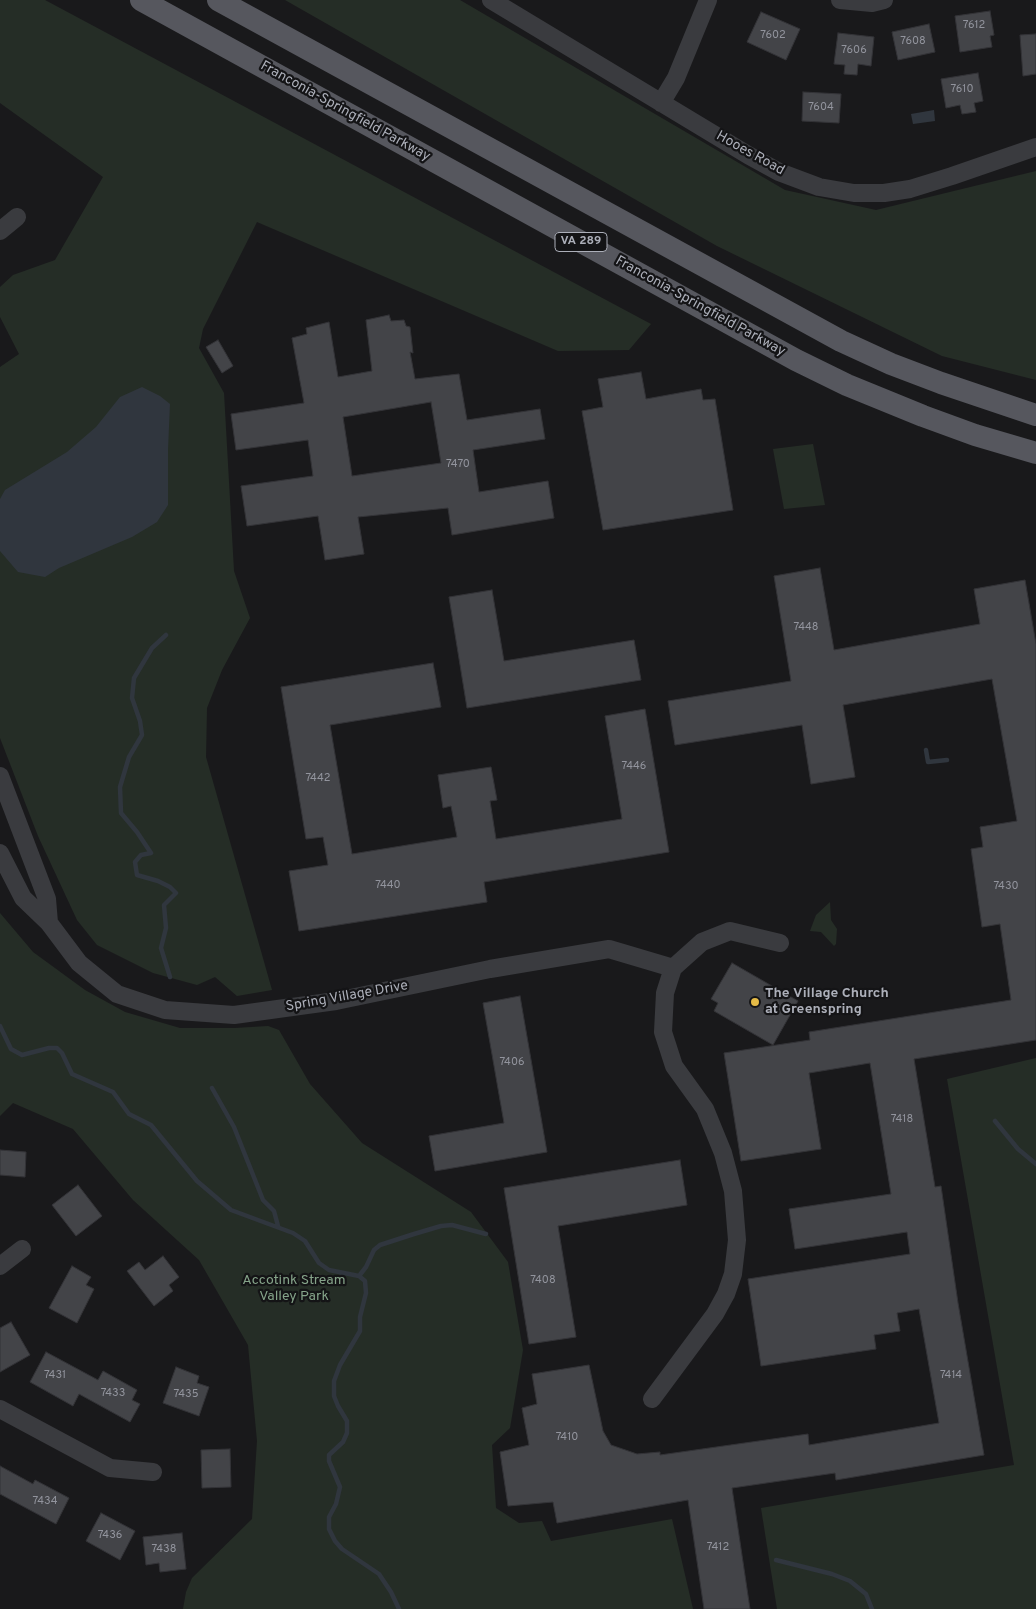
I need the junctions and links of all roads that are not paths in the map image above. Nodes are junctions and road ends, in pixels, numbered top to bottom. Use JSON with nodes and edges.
{"nodes":[{"id":1,"x":141,"y":0,"type":"edge"},
{"id":2,"x":218,"y":0,"type":"edge"},
{"id":3,"x":491,"y":0,"type":"edge"},
{"id":4,"x":708,"y":0,"type":"edge"},
{"id":5,"x":840,"y":0,"type":"edge"},
{"id":6,"x":884,"y":0,"type":"edge"},
{"id":7,"x":661,"y":104,"type":"junction"},
{"id":8,"x":1036,"y":147,"type":"edge"},
{"id":9,"x":17,"y":217,"type":"dead end"},
{"id":10,"x":0,"y":231,"type":"edge"},
{"id":11,"x":1036,"y":415,"type":"edge"},
{"id":12,"x":1036,"y":453,"type":"edge"},
{"id":13,"x":0,"y":776,"type":"edge"},
{"id":14,"x":0,"y":853,"type":"edge"},
{"id":15,"x":49,"y":924,"type":"junction"},
{"id":16,"x":780,"y":942,"type":"dead end"},
{"id":17,"x":673,"y":968,"type":"junction"},
{"id":18,"x":22,"y":1249,"type":"dead end"},
{"id":19,"x":0,"y":1266,"type":"edge"},
{"id":20,"x":652,"y":1399,"type":"dead end"},
{"id":21,"x":0,"y":1408,"type":"edge"},
{"id":22,"x":153,"y":1472,"type":"dead end"}],
"edges":[{"from":1,"to":12,"type":"main road","name":"Franconia-Springfield Parkway","number":"VA 289"},
{"from":2,"to":11,"type":"main road","number":"VA 289"},
{"from":3,"to":7,"type":"street","name":"Hooes Road"},
{"from":4,"to":7,"type":"street"},
{"from":5,"to":6,"type":"street"},
{"from":7,"to":8,"type":"street","name":"Hooes Road"},
{"from":9,"to":10,"type":"street"},
{"from":13,"to":15,"type":"street"},
{"from":14,"to":15,"type":"street","name":"Spring Village Drive"},
{"from":15,"to":17,"type":"street","name":"Spring Village Drive"},
{"from":16,"to":17,"type":"street"},
{"from":17,"to":20,"type":"street"},
{"from":18,"to":19,"type":"street"},
{"from":21,"to":22,"type":"street"}]}
